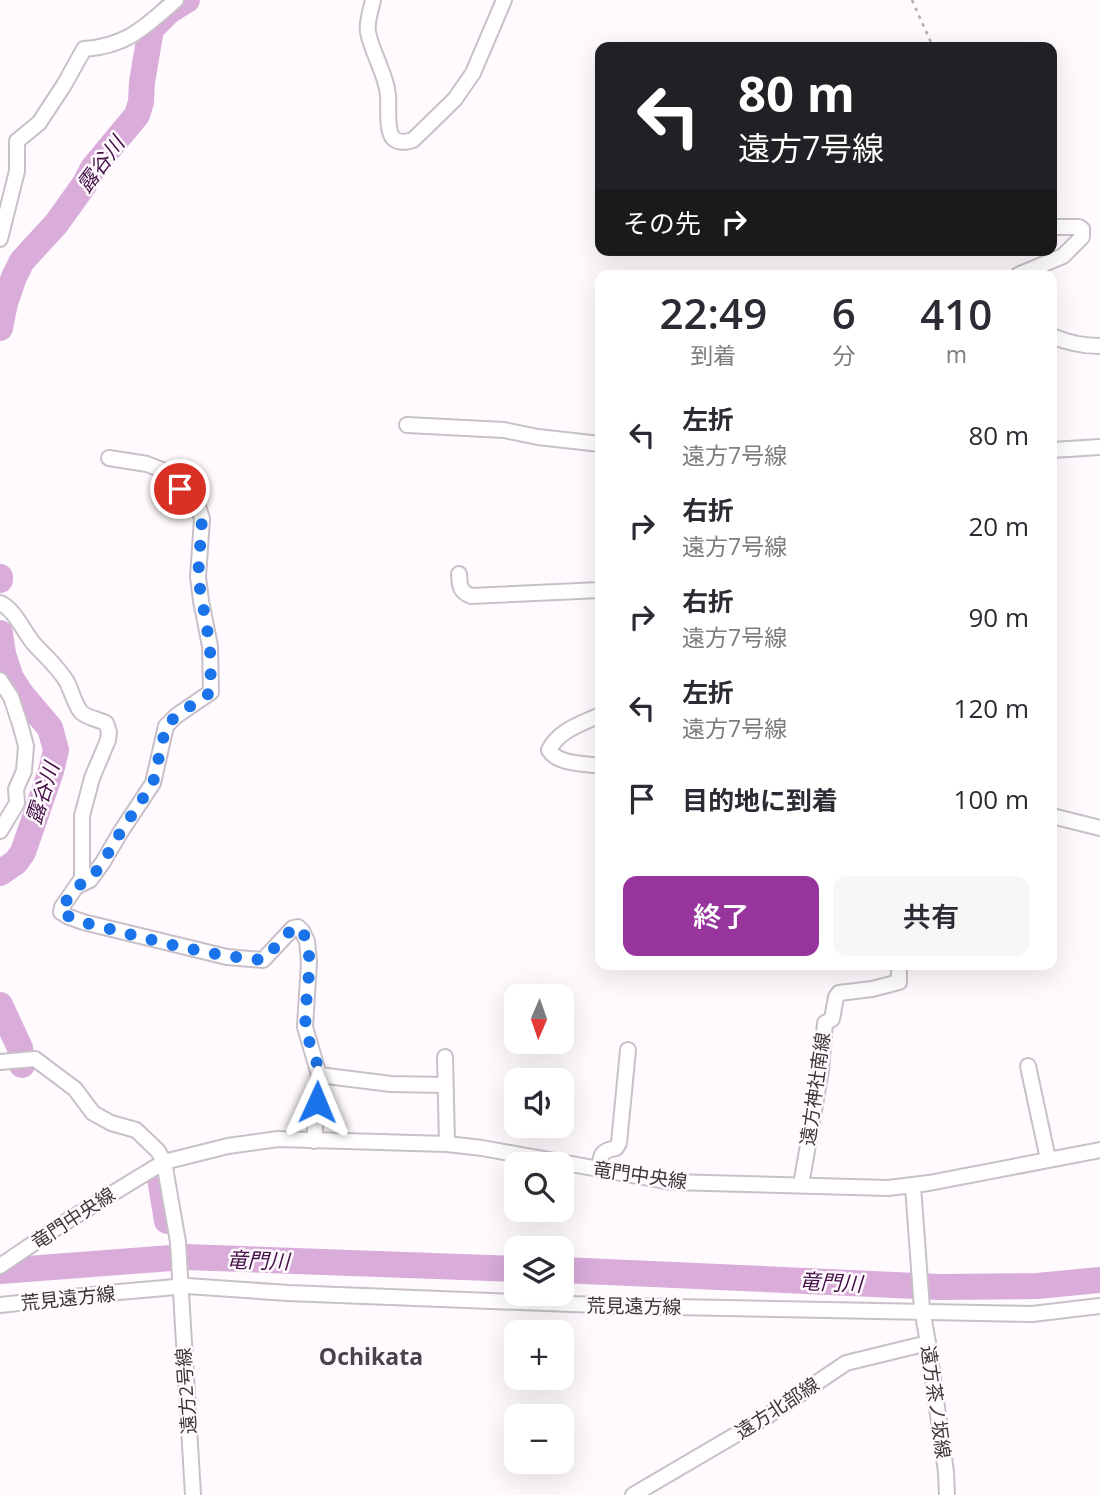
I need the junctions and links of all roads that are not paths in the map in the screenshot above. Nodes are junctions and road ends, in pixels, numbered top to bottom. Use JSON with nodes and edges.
{"nodes":[{"id":1,"x":176,"y":0,"type":"edge"},
{"id":2,"x":373,"y":0,"type":"edge"},
{"id":3,"x":504,"y":0,"type":"edge"},
{"id":4,"x":1057,"y":227,"type":"edge"},
{"id":5,"x":0,"y":239,"type":"edge"},
{"id":6,"x":1030,"y":270,"type":"edge"},
{"id":7,"x":1057,"y":338,"type":"edge"},
{"id":8,"x":1100,"y":346,"type":"edge"},
{"id":9,"x":407,"y":425,"type":"dead end"},
{"id":10,"x":595,"y":443,"type":"edge"},
{"id":11,"x":1100,"y":447,"type":"edge"},
{"id":12,"x":1057,"y":450,"type":"edge"},
{"id":13,"x":109,"y":458,"type":"dead end"},
{"id":14,"x":458,"y":574,"type":"dead end"},
{"id":15,"x":595,"y":590,"type":"edge"},
{"id":16,"x":0,"y":603,"type":"edge"},
{"id":17,"x":0,"y":680,"type":"edge"},
{"id":18,"x":595,"y":717,"type":"edge"},
{"id":19,"x":595,"y":765,"type":"edge"},
{"id":20,"x":1057,"y":817,"type":"edge"},
{"id":21,"x":1100,"y":828,"type":"edge"},
{"id":22,"x":0,"y":831,"type":"edge"},
{"id":23,"x":77,"y":886,"type":"junction"},
{"id":24,"x":899,"y":970,"type":"edge"},
{"id":25,"x":628,"y":1050,"type":"dead end"},
{"id":26,"x":444,"y":1057,"type":"dead end"},
{"id":27,"x":4,"y":1061,"type":"edge"},
{"id":28,"x":1028,"y":1066,"type":"dead end"},
{"id":29,"x":319,"y":1075,"type":"junction"},
{"id":30,"x":444,"y":1085,"type":"junction"},
{"id":31,"x":314,"y":1141,"type":"junction"},
{"id":32,"x":447,"y":1144,"type":"junction"},
{"id":33,"x":1100,"y":1150,"type":"edge"},
{"id":34,"x":1048,"y":1159,"type":"junction"},
{"id":35,"x":164,"y":1161,"type":"junction"},
{"id":36,"x":599,"y":1169,"type":"junction"},
{"id":37,"x":801,"y":1185,"type":"junction"},
{"id":38,"x":913,"y":1186,"type":"junction"},
{"id":39,"x":0,"y":1266,"type":"edge"},
{"id":40,"x":180,"y":1288,"type":"junction"},
{"id":41,"x":0,"y":1306,"type":"edge"},
{"id":42,"x":1100,"y":1306,"type":"edge"},
{"id":43,"x":922,"y":1311,"type":"junction"},
{"id":44,"x":928,"y":1343,"type":"junction"},
{"id":45,"x":193,"y":1495,"type":"edge"},
{"id":46,"x":633,"y":1495,"type":"edge"},
{"id":47,"x":947,"y":1495,"type":"edge"}],
"edges":[{"from":1,"to":5,"type":"street"},
{"from":2,"to":3,"type":"street"},
{"from":4,"to":6,"type":"street"},
{"from":7,"to":8,"type":"street"},
{"from":9,"to":10,"type":"street"},
{"from":11,"to":12,"type":"street"},
{"from":13,"to":23,"type":"street"},
{"from":14,"to":15,"type":"street"},
{"from":16,"to":23,"type":"street"},
{"from":17,"to":22,"type":"street"},
{"from":18,"to":19,"type":"street"},
{"from":20,"to":21,"type":"street"},
{"from":23,"to":29,"type":"street"},
{"from":24,"to":37,"type":"street","name":"遠方神社南線"},
{"from":25,"to":36,"type":"street"},
{"from":26,"to":30,"type":"street"},
{"from":27,"to":35,"type":"street"},
{"from":28,"to":34,"type":"street"},
{"from":29,"to":30,"type":"street"},
{"from":29,"to":31,"type":"street"},
{"from":30,"to":32,"type":"street"},
{"from":31,"to":32,"type":"street","name":"竜門中央線"},
{"from":31,"to":35,"type":"street","name":"竜門中央線"},
{"from":32,"to":36,"type":"street","name":"竜門中央線"},
{"from":33,"to":34,"type":"street","name":"竜門中央線"},
{"from":34,"to":38,"type":"street","name":"竜門中央線"},
{"from":35,"to":39,"type":"street","name":"竜門中央線"},
{"from":35,"to":40,"type":"street","name":"遠方2号線"},
{"from":36,"to":37,"type":"street","name":"竜門中央線"},
{"from":37,"to":38,"type":"street","name":"竜門中央線"},
{"from":38,"to":43,"type":"street","name":"遠方茶ノ坂線"},
{"from":40,"to":41,"type":"street","name":"荒見遠方線"},
{"from":40,"to":43,"type":"street","name":"荒見遠方線"},
{"from":40,"to":45,"type":"street","name":"遠方2号線"},
{"from":42,"to":43,"type":"street","name":"荒見遠方線"},
{"from":43,"to":44,"type":"street","name":"遠方茶ノ坂線"},
{"from":44,"to":46,"type":"street","name":"遠方北部線"},
{"from":44,"to":47,"type":"street","name":"遠方茶ノ坂線"}]}
